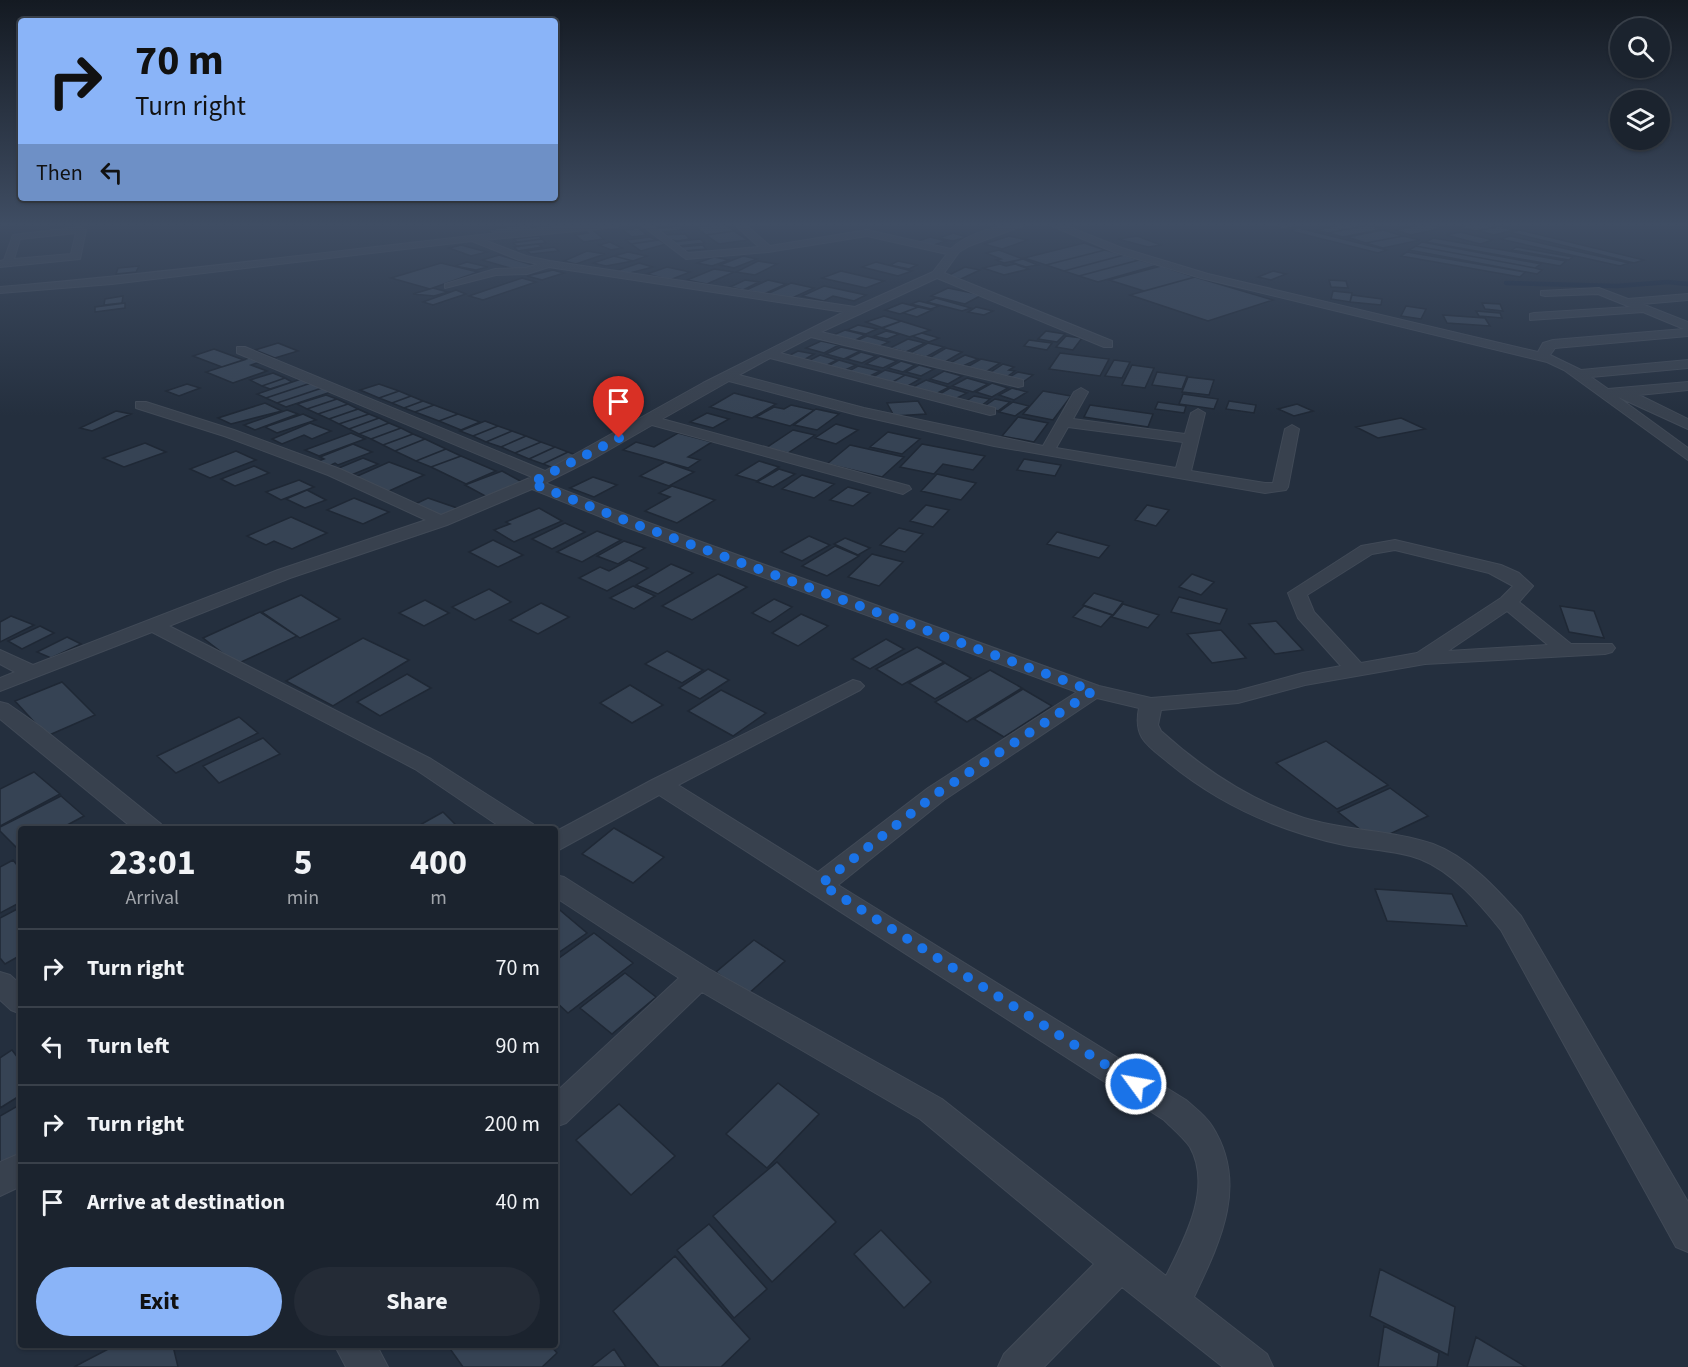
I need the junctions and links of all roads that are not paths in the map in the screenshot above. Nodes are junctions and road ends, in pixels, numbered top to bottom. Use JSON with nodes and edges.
{"nodes":[{"id":1,"x":27,"y":288,"type":"edge"},
{"id":2,"x":112,"y":288,"type":"edge"},
{"id":3,"x":702,"y":288,"type":"edge"},
{"id":4,"x":908,"y":288,"type":"edge"},
{"id":5,"x":971,"y":288,"type":"edge"},
{"id":6,"x":1254,"y":288,"type":"edge"},
{"id":7,"x":0,"y":290,"type":"edge"},
{"id":8,"x":1545,"y":293,"type":"dead end"},
{"id":9,"x":111,"y":297,"type":"dead end"},
{"id":10,"x":1688,"y":297,"type":"edge"},
{"id":11,"x":1625,"y":301,"type":"junction"},
{"id":12,"x":1646,"y":310,"type":"junction"},
{"id":13,"x":857,"y":312,"type":"junction"},
{"id":14,"x":1534,"y":317,"type":"dead end"},
{"id":15,"x":1687,"y":326,"type":"edge"},
{"id":16,"x":809,"y":333,"type":"junction"},
{"id":17,"x":1108,"y":344,"type":"dead end"},
{"id":18,"x":241,"y":350,"type":"dead end"},
{"id":19,"x":768,"y":354,"type":"junction"},
{"id":20,"x":1543,"y":357,"type":"junction"},
{"id":21,"x":1688,"y":364,"type":"edge"},
{"id":22,"x":1579,"y":374,"type":"junction"},
{"id":23,"x":727,"y":376,"type":"junction"},
{"id":24,"x":1018,"y":383,"type":"dead end"},
{"id":25,"x":1688,"y":386,"type":"edge"},
{"id":26,"x":903,"y":390,"type":"junction"},
{"id":27,"x":1081,"y":392,"type":"dead end"},
{"id":28,"x":1623,"y":392,"type":"junction"},
{"id":29,"x":1604,"y":394,"type":"junction"},
{"id":30,"x":141,"y":405,"type":"dead end"},
{"id":31,"x":990,"y":411,"type":"dead end"},
{"id":32,"x":862,"y":412,"type":"junction"},
{"id":33,"x":1198,"y":413,"type":"dead end"},
{"id":34,"x":651,"y":420,"type":"junction"},
{"id":35,"x":1065,"y":422,"type":"junction"},
{"id":36,"x":1688,"y":425,"type":"edge"},
{"id":37,"x":1292,"y":429,"type":"dead end"},
{"id":38,"x":1191,"y":439,"type":"junction"},
{"id":39,"x":1047,"y":451,"type":"junction"},
{"id":40,"x":1688,"y":455,"type":"edge"},
{"id":41,"x":1182,"y":474,"type":"junction"},
{"id":42,"x":539,"y":480,"type":"junction"},
{"id":43,"x":903,"y":489,"type":"dead end"},
{"id":44,"x":441,"y":521,"type":"junction"},
{"id":45,"x":1508,"y":602,"type":"junction"},
{"id":46,"x":151,"y":624,"type":"junction"},
{"id":47,"x":1605,"y":648,"type":"dead end"},
{"id":48,"x":1567,"y":651,"type":"junction"},
{"id":49,"x":0,"y":656,"type":"edge"},
{"id":50,"x":1425,"y":658,"type":"junction"},
{"id":51,"x":1356,"y":670,"type":"junction"},
{"id":52,"x":30,"y":672,"type":"junction"},
{"id":53,"x":0,"y":685,"type":"edge"},
{"id":54,"x":853,"y":686,"type":"dead end"},
{"id":55,"x":1093,"y":691,"type":"junction"},
{"id":56,"x":1151,"y":704,"type":"junction"},
{"id":57,"x":0,"y":708,"type":"edge"},
{"id":58,"x":660,"y":785,"type":"junction"},
{"id":59,"x":147,"y":826,"type":"edge"},
{"id":60,"x":518,"y":826,"type":"edge"},
{"id":61,"x":558,"y":841,"type":"edge"},
{"id":62,"x":821,"y":884,"type":"junction"},
{"id":63,"x":558,"y":886,"type":"edge"},
{"id":64,"x":699,"y":977,"type":"junction"},
{"id":65,"x":0,"y":983,"type":"edge"},
{"id":66,"x":18,"y":999,"type":"edge"},
{"id":67,"x":558,"y":1110,"type":"edge"},
{"id":68,"x":18,"y":1170,"type":"edge"},
{"id":69,"x":0,"y":1180,"type":"edge"},
{"id":70,"x":1688,"y":1235,"type":"edge"},
{"id":71,"x":1120,"y":1263,"type":"junction"},
{"id":72,"x":1172,"y":1304,"type":"junction"},
{"id":73,"x":355,"y":1348,"type":"edge"},
{"id":74,"x":369,"y":1367,"type":"edge"},
{"id":75,"x":1017,"y":1367,"type":"edge"},
{"id":76,"x":1254,"y":1367,"type":"edge"}],
"edges":[{"from":1,"to":7,"type":"street"},
{"from":2,"to":9,"type":"street"},
{"from":3,"to":13,"type":"street"},
{"from":4,"to":13,"type":"street"},
{"from":5,"to":17,"type":"street"},
{"from":6,"to":20,"type":"street"},
{"from":8,"to":11,"type":"street"},
{"from":10,"to":11,"type":"street"},
{"from":11,"to":12,"type":"street"},
{"from":12,"to":14,"type":"street"},
{"from":12,"to":15,"type":"street"},
{"from":13,"to":16,"type":"street"},
{"from":15,"to":20,"type":"street"},
{"from":16,"to":19,"type":"street"},
{"from":16,"to":24,"type":"street"},
{"from":18,"to":42,"type":"street"},
{"from":19,"to":23,"type":"street"},
{"from":19,"to":26,"type":"street"},
{"from":20,"to":22,"type":"street"},
{"from":21,"to":22,"type":"street"},
{"from":22,"to":29,"type":"street"},
{"from":23,"to":32,"type":"street"},
{"from":23,"to":34,"type":"street"},
{"from":25,"to":28,"type":"street"},
{"from":26,"to":31,"type":"street"},
{"from":26,"to":32,"type":"street"},
{"from":27,"to":35,"type":"street"},
{"from":28,"to":29,"type":"street"},
{"from":28,"to":36,"type":"street"},
{"from":29,"to":40,"type":"street"},
{"from":30,"to":44,"type":"street"},
{"from":32,"to":39,"type":"street"},
{"from":33,"to":38,"type":"street"},
{"from":34,"to":42,"type":"street"},
{"from":34,"to":43,"type":"street"},
{"from":35,"to":38,"type":"street"},
{"from":35,"to":39,"type":"street"},
{"from":37,"to":41,"type":"street"},
{"from":38,"to":41,"type":"street"},
{"from":39,"to":41,"type":"street"},
{"from":42,"to":44,"type":"street"},
{"from":42,"to":55,"type":"street"},
{"from":44,"to":46,"type":"street"},
{"from":45,"to":48,"type":"street"},
{"from":45,"to":50,"type":"street"},
{"from":45,"to":51,"type":"street"},
{"from":46,"to":52,"type":"street"},
{"from":46,"to":60,"type":"street"},
{"from":47,"to":48,"type":"street"},
{"from":48,"to":50,"type":"street"},
{"from":49,"to":52,"type":"street"},
{"from":50,"to":51,"type":"street"},
{"from":51,"to":56,"type":"street"},
{"from":52,"to":53,"type":"street"},
{"from":54,"to":58,"type":"street"},
{"from":55,"to":56,"type":"street"},
{"from":55,"to":62,"type":"street"},
{"from":56,"to":70,"type":"street"},
{"from":57,"to":59,"type":"street"},
{"from":58,"to":61,"type":"street"},
{"from":58,"to":62,"type":"street"},
{"from":62,"to":72,"type":"street"},
{"from":63,"to":64,"type":"street"},
{"from":64,"to":67,"type":"street"},
{"from":64,"to":71,"type":"street"},
{"from":65,"to":66,"type":"street"},
{"from":68,"to":69,"type":"street"},
{"from":71,"to":72,"type":"street"},
{"from":71,"to":75,"type":"street"},
{"from":72,"to":76,"type":"street"},
{"from":73,"to":74,"type":"street"}]}
